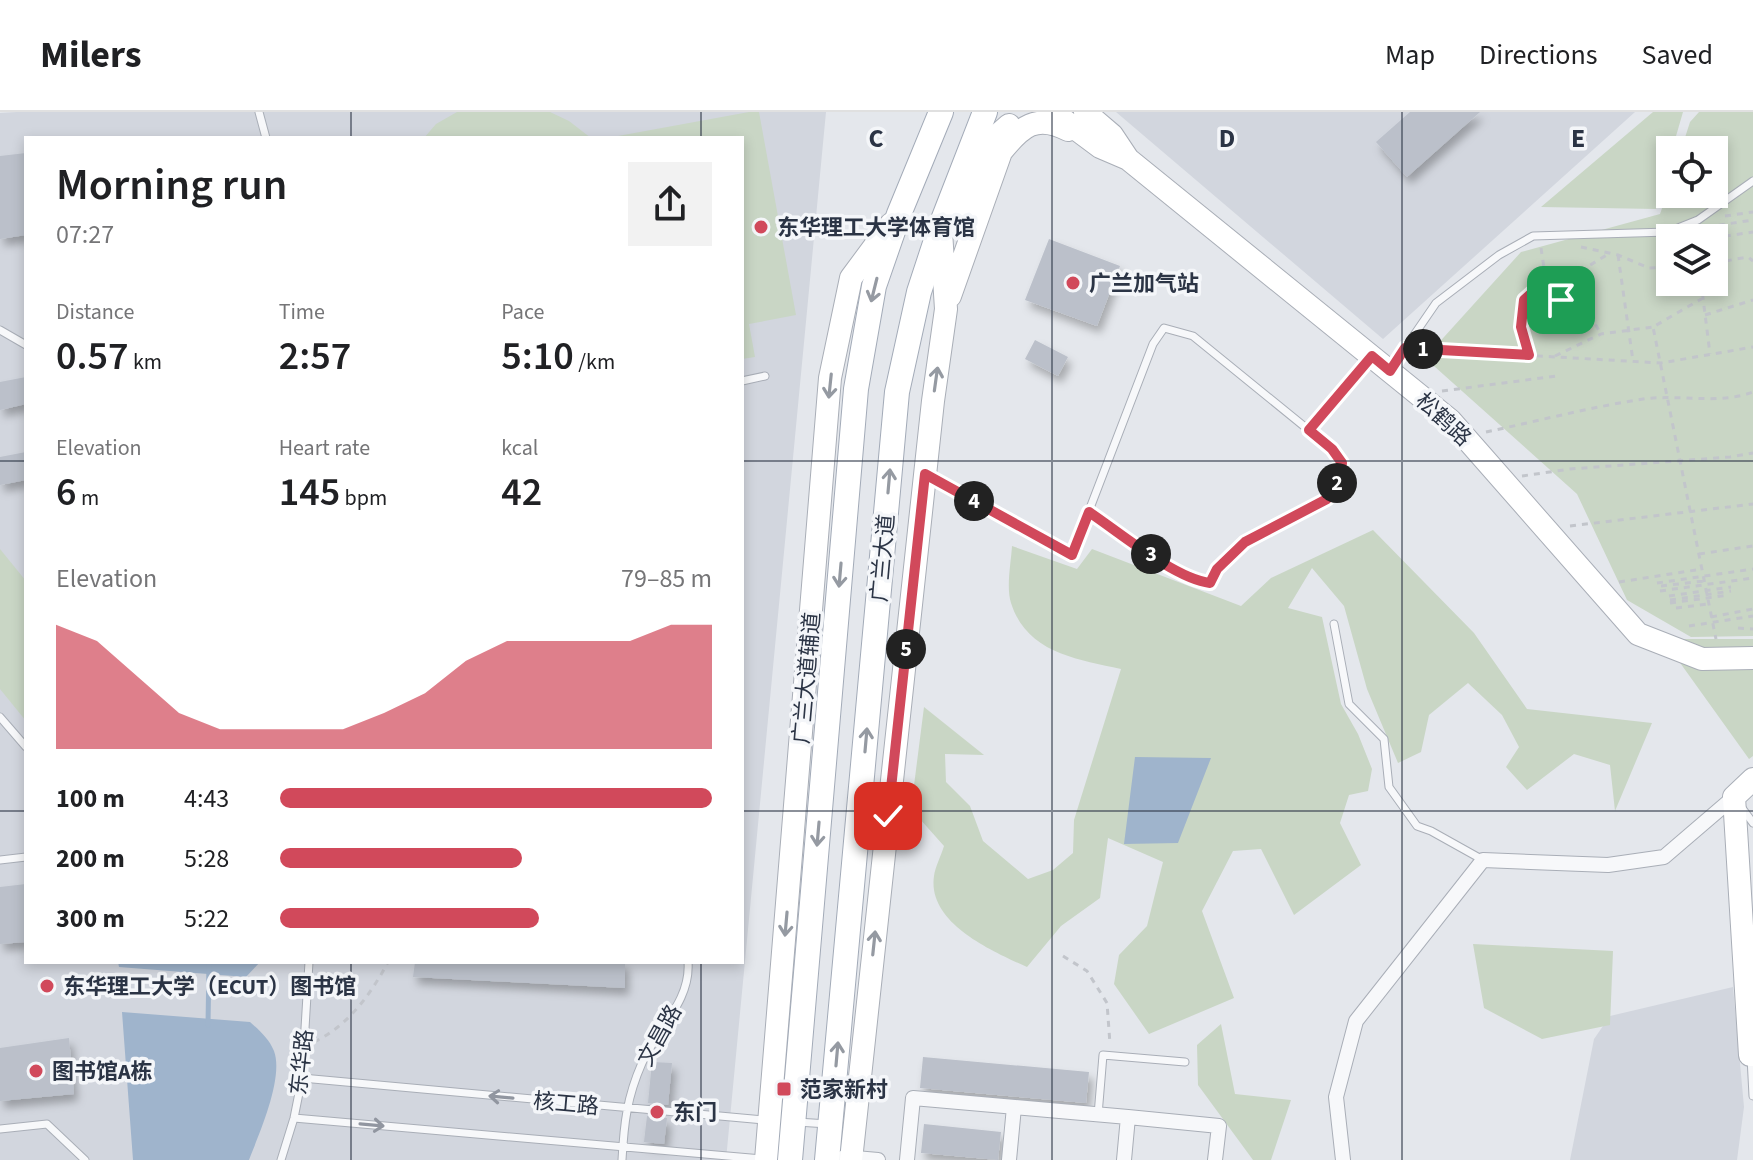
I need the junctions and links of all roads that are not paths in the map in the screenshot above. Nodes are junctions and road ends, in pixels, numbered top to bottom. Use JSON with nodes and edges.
{"nodes":[{"id":1,"x":259,"y":112,"type":"edge"},
{"id":2,"x":923,"y":112,"type":"edge"},
{"id":3,"x":941,"y":112,"type":"edge"},
{"id":4,"x":985,"y":112,"type":"edge"},
{"id":5,"x":1085,"y":112,"type":"edge"},
{"id":6,"x":1054,"y":118,"type":"edge"},
{"id":7,"x":265,"y":136,"type":"edge"},
{"id":8,"x":1128,"y":159,"type":"junction"},
{"id":9,"x":921,"y":162,"type":"junction"},
{"id":10,"x":1753,"y":181,"type":"edge"},
{"id":11,"x":941,"y":225,"type":"junction"},
{"id":12,"x":943,"y":253,"type":"junction"},
{"id":13,"x":946,"y":309,"type":"junction"},
{"id":14,"x":0,"y":330,"type":"edge"},
{"id":15,"x":24,"y":344,"type":"edge"},
{"id":16,"x":1372,"y":356,"type":"junction"},
{"id":17,"x":1390,"y":371,"type":"junction"},
{"id":18,"x":765,"y":376,"type":"dead end"},
{"id":19,"x":744,"y":381,"type":"edge"},
{"id":20,"x":1309,"y":430,"type":"junction"},
{"id":21,"x":925,"y":474,"type":"junction"},
{"id":22,"x":1089,"y":512,"type":"junction"},
{"id":23,"x":1334,"y":624,"type":"dead end"},
{"id":24,"x":1753,"y":658,"type":"edge"},
{"id":25,"x":2,"y":722,"type":"edge"},
{"id":26,"x":24,"y":745,"type":"edge"},
{"id":27,"x":1753,"y":779,"type":"edge"},
{"id":28,"x":1734,"y":797,"type":"junction"},
{"id":29,"x":1753,"y":823,"type":"edge"},
{"id":30,"x":24,"y":857,"type":"edge"},
{"id":31,"x":0,"y":860,"type":"edge"},
{"id":32,"x":1483,"y":860,"type":"junction"},
{"id":33,"x":309,"y":964,"type":"edge"},
{"id":34,"x":688,"y":964,"type":"edge"},
{"id":35,"x":1752,"y":1055,"type":"edge"},
{"id":36,"x":1185,"y":1062,"type":"dead end"},
{"id":37,"x":302,"y":1078,"type":"junction"},
{"id":38,"x":1753,"y":1096,"type":"edge"},
{"id":39,"x":1014,"y":1107,"type":"junction"},
{"id":40,"x":625,"y":1108,"type":"junction"},
{"id":41,"x":1098,"y":1115,"type":"junction"},
{"id":42,"x":1128,"y":1117,"type":"junction"},
{"id":43,"x":294,"y":1118,"type":"junction"},
{"id":44,"x":782,"y":1121,"type":"junction"},
{"id":45,"x":830,"y":1124,"type":"junction"},
{"id":46,"x":0,"y":1129,"type":"edge"},
{"id":47,"x":623,"y":1147,"type":"junction"},
{"id":48,"x":839,"y":1158,"type":"edge"},
{"id":49,"x":85,"y":1160,"type":"edge"},
{"id":50,"x":281,"y":1160,"type":"edge"},
{"id":51,"x":622,"y":1160,"type":"edge"},
{"id":52,"x":766,"y":1160,"type":"edge"},
{"id":53,"x":772,"y":1160,"type":"edge"},
{"id":54,"x":790,"y":1160,"type":"edge"},
{"id":55,"x":878,"y":1160,"type":"edge"},
{"id":56,"x":907,"y":1160,"type":"edge"},
{"id":57,"x":1009,"y":1160,"type":"edge"},
{"id":58,"x":1124,"y":1160,"type":"edge"},
{"id":59,"x":1215,"y":1160,"type":"edge"},
{"id":60,"x":1343,"y":1160,"type":"edge"}],
"edges":[{"from":1,"to":7,"type":"lane"},
{"from":2,"to":9,"type":"main road"},
{"from":3,"to":9,"type":"main road","name":"广兰大道"},
{"from":4,"to":11,"type":"main road","name":"广兰大道"},
{"from":5,"to":8,"type":"main road","name":"松鹤路"},
{"from":6,"to":8,"type":"main road","name":"松鹤路"},
{"from":6,"to":12,"type":"main road"},
{"from":6,"to":13,"type":"main road"},
{"from":8,"to":16,"type":"main road","name":"松鹤路"},
{"from":9,"to":44,"type":"main road","name":"广兰大道","one_way":true},
{"from":10,"to":17,"type":"lane"},
{"from":11,"to":12,"type":"main road"},
{"from":45,"to":11,"type":"main road","name":"广兰大道","one_way":true},
{"from":12,"to":13,"type":"main road"},
{"from":21,"to":13,"type":"main road","one_way":true},
{"from":14,"to":15,"type":"lane"},
{"from":16,"to":17,"type":"main road","name":"松鹤路"},
{"from":16,"to":20,"type":"lane"},
{"from":17,"to":24,"type":"main road","name":"松鹤路"},
{"from":18,"to":19,"type":"lane"},
{"from":20,"to":22,"type":"lane"},
{"from":20,"to":22,"type":"lane"},
{"from":21,"to":22,"type":"lane"},
{"from":48,"to":21,"type":"main road","one_way":true},
{"from":23,"to":32,"type":"lane"},
{"from":25,"to":26,"type":"lane"},
{"from":27,"to":28,"type":"main road"},
{"from":28,"to":29,"type":"lane"},
{"from":28,"to":32,"type":"street"},
{"from":28,"to":35,"type":"main road"},
{"from":30,"to":31,"type":"lane"},
{"from":32,"to":60,"type":"street"},
{"from":33,"to":37,"type":"lane","name":"东华路"},
{"from":34,"to":40,"type":"lane","name":"文昌路"},
{"from":35,"to":38,"type":"lane"},
{"from":36,"to":41,"type":"lane"},
{"from":40,"to":37,"type":"lane","name":"核工路","one_way":true},
{"from":37,"to":43,"type":"lane","name":"东华路"},
{"from":39,"to":41,"type":"street"},
{"from":39,"to":56,"type":"street"},
{"from":39,"to":57,"type":"street"},
{"from":40,"to":44,"type":"lane","name":"核工路"},
{"from":40,"to":47,"type":"lane","name":"文昌路"},
{"from":41,"to":42,"type":"street"},
{"from":42,"to":58,"type":"street"},
{"from":42,"to":59,"type":"street"},
{"from":43,"to":47,"type":"lane","name":"核工路","one_way":true},
{"from":43,"to":50,"type":"lane","name":"东华路"},
{"from":44,"to":45,"type":"lane","name":"核工路"},
{"from":44,"to":52,"type":"main road"},
{"from":44,"to":54,"type":"main road","name":"广兰大道"},
{"from":45,"to":48,"type":"main road","name":"广兰大道"},
{"from":46,"to":49,"type":"lane"},
{"from":47,"to":51,"type":"lane","name":"文昌路"},
{"from":47,"to":52,"type":"lane","name":"核工路"},
{"from":48,"to":55,"type":"street"},
{"from":52,"to":53,"type":"lane","name":"核工路"}]}
